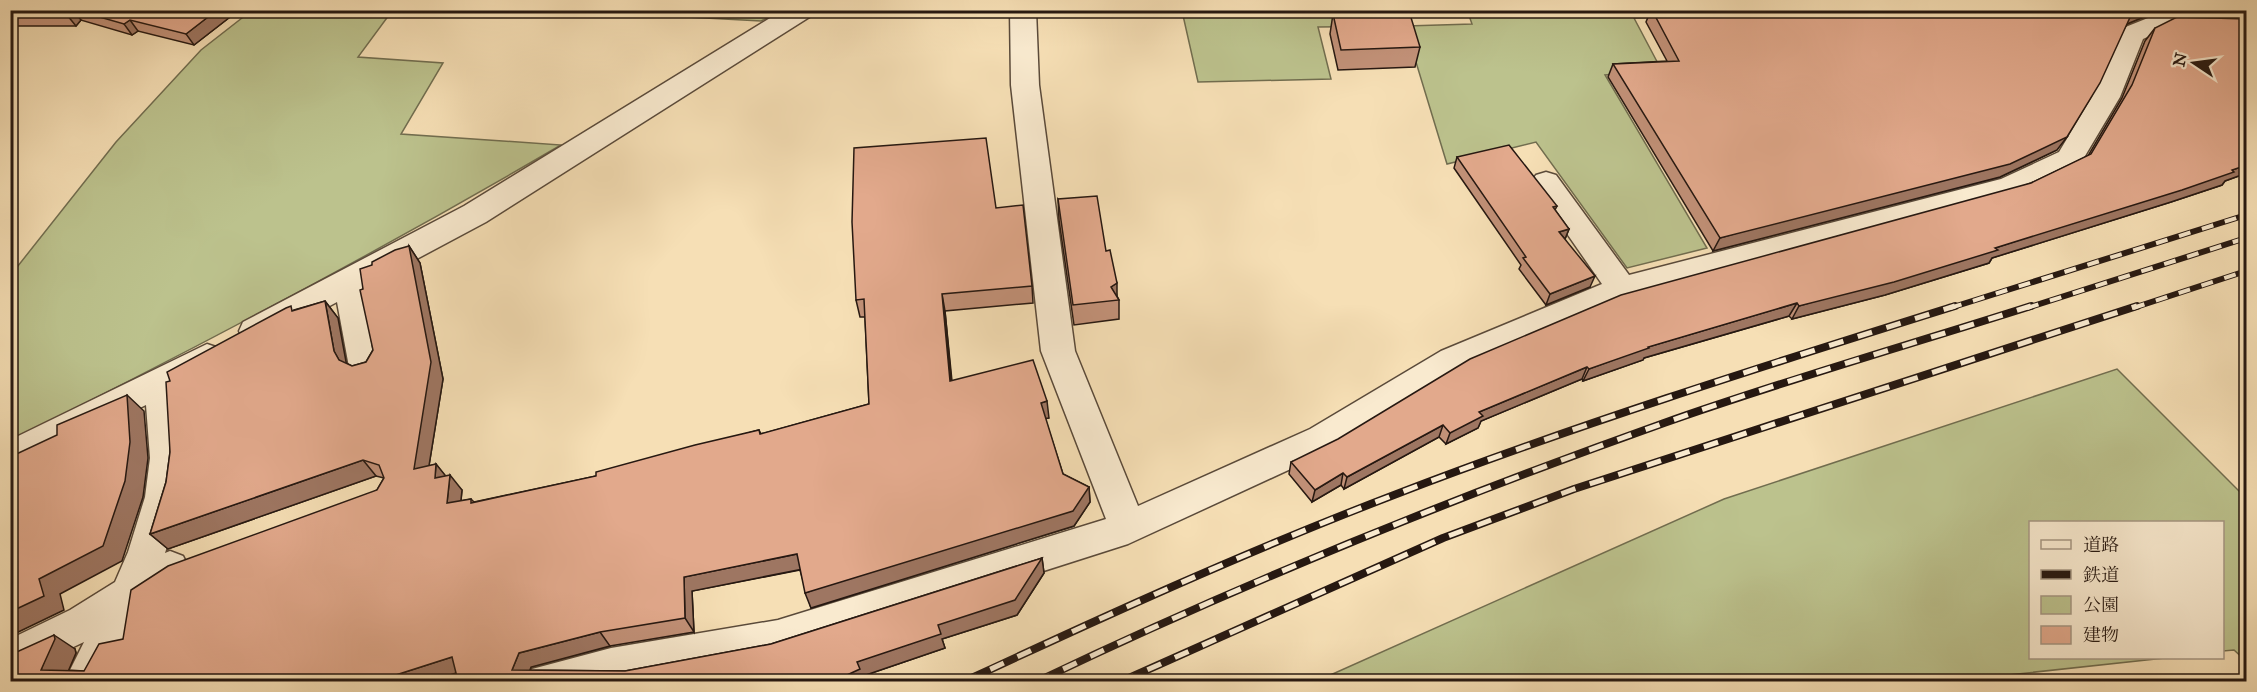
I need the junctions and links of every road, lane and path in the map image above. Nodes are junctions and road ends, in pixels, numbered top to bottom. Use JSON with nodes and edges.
{"nodes":[{"id":1,"x":802,"y":10,"type":"edge"},
{"id":2,"x":1023,"y":10,"type":"edge"},
{"id":3,"x":2222,"y":18,"type":"edge"},
{"id":4,"x":1546,"y":182,"type":"dead end"},
{"id":5,"x":349,"y":281,"type":"junction"},
{"id":6,"x":1622,"y":289,"type":"junction"},
{"id":7,"x":366,"y":367,"type":"edge"},
{"id":8,"x":161,"y":381,"type":"junction"},
{"id":9,"x":10,"y":456,"type":"edge"},
{"id":10,"x":1128,"y":528,"type":"junction"},
{"id":11,"x":204,"y":555,"type":"edge"},
{"id":12,"x":131,"y":592,"type":"junction"},
{"id":13,"x":10,"y":659,"type":"edge"},
{"id":14,"x":84,"y":681,"type":"edge"},
{"id":15,"x":546,"y":681,"type":"edge"}],
"edges":[{"from":1,"to":5,"type":"street"},
{"from":2,"to":10,"type":"street"},
{"from":3,"to":6,"type":"street"},
{"from":4,"to":6,"type":"street"},
{"from":5,"to":7,"type":"street"},
{"from":5,"to":8,"type":"street"},
{"from":6,"to":10,"type":"street"},
{"from":8,"to":9,"type":"street"},
{"from":8,"to":12,"type":"street"},
{"from":10,"to":15,"type":"street"},
{"from":11,"to":12,"type":"street"},
{"from":12,"to":13,"type":"street"},
{"from":12,"to":14,"type":"street"}]}
